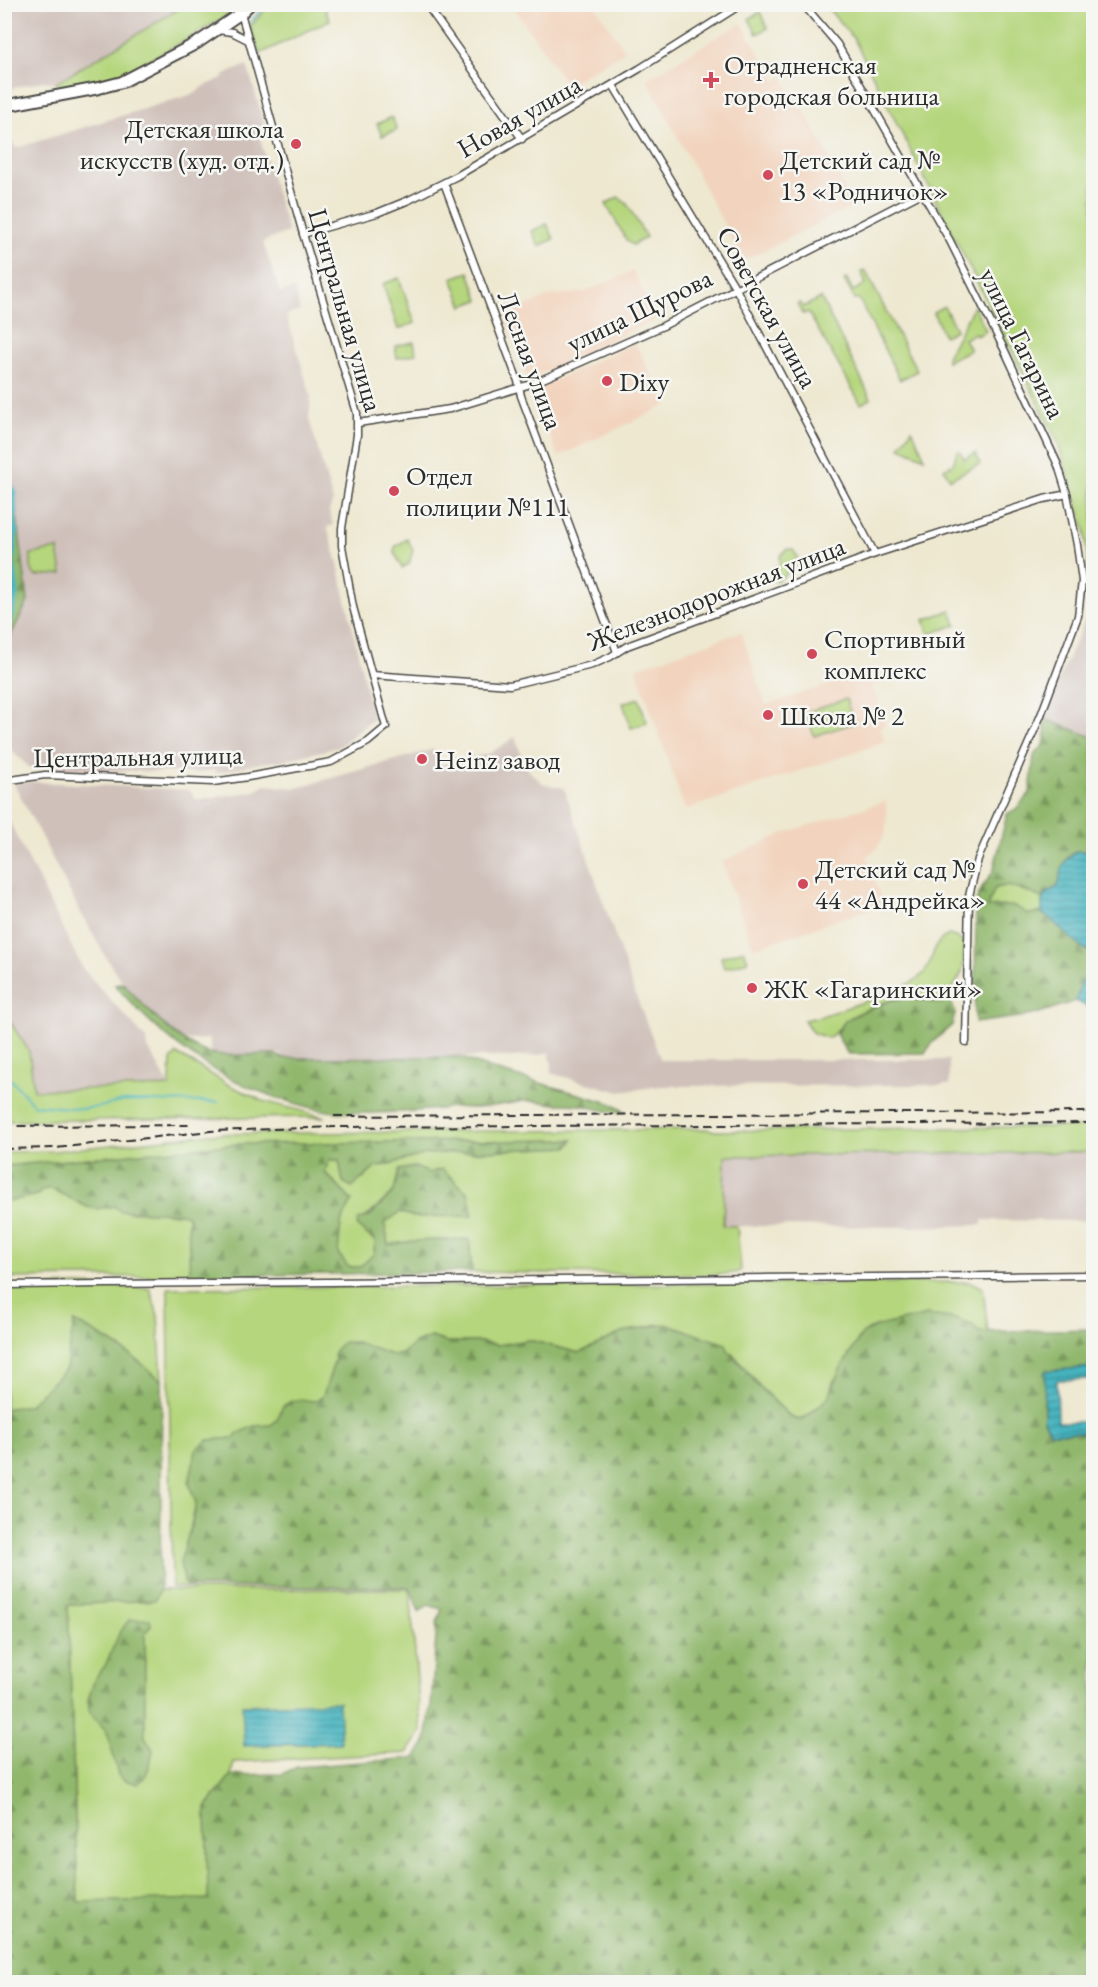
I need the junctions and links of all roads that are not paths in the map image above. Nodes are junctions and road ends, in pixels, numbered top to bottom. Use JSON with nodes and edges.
{"nodes":[{"id":1,"x":250,"y":4,"type":"edge"},
{"id":2,"x":426,"y":4,"type":"edge"},
{"id":3,"x":742,"y":4,"type":"edge"},
{"id":4,"x":803,"y":4,"type":"edge"},
{"id":5,"x":241,"y":14,"type":"junction"},
{"id":6,"x":216,"y":30,"type":"junction"},
{"id":7,"x":248,"y":40,"type":"junction"},
{"id":8,"x":613,"y":85,"type":"junction"},
{"id":9,"x":7,"y":105,"type":"edge"},
{"id":10,"x":522,"y":139,"type":"junction"},
{"id":11,"x":444,"y":183,"type":"junction"},
{"id":12,"x":924,"y":192,"type":"junction"},
{"id":13,"x":303,"y":234,"type":"junction"},
{"id":14,"x":735,"y":287,"type":"junction"},
{"id":15,"x":519,"y":388,"type":"junction"},
{"id":16,"x":358,"y":423,"type":"junction"},
{"id":17,"x":1067,"y":495,"type":"junction"},
{"id":18,"x":876,"y":554,"type":"junction"},
{"id":19,"x":617,"y":652,"type":"junction"},
{"id":20,"x":372,"y":675,"type":"junction"},
{"id":21,"x":4,"y":781,"type":"edge"},
{"id":22,"x":966,"y":1042,"type":"dead end"},
{"id":23,"x":1094,"y":1275,"type":"edge"},
{"id":24,"x":4,"y":1285,"type":"edge"}],
"edges":[{"from":1,"to":5,"type":"main road"},
{"from":2,"to":10,"type":"street"},
{"from":3,"to":8,"type":"street","name":"Новая улица"},
{"from":4,"to":12,"type":"street","name":"улица Гагарина"},
{"from":5,"to":6,"type":"main road"},
{"from":5,"to":7,"type":"street","name":"Центральная улица"},
{"from":6,"to":7,"type":"street"},
{"from":6,"to":9,"type":"main road"},
{"from":7,"to":13,"type":"street","name":"Центральная улица"},
{"from":8,"to":10,"type":"street","name":"Новая улица"},
{"from":8,"to":14,"type":"street","name":"Советская улица"},
{"from":10,"to":11,"type":"street","name":"Новая улица"},
{"from":11,"to":13,"type":"street","name":"Новая улица"},
{"from":11,"to":15,"type":"street","name":"Лесная улица"},
{"from":12,"to":14,"type":"street","name":"улица Щурова"},
{"from":12,"to":17,"type":"street","name":"улица Гагарина"},
{"from":13,"to":16,"type":"street","name":"Центральная улица"},
{"from":14,"to":15,"type":"street","name":"улица Щурова"},
{"from":14,"to":18,"type":"street","name":"Советская улица"},
{"from":15,"to":16,"type":"street","name":"улица Щурова"},
{"from":15,"to":19,"type":"street","name":"Лесная улица"},
{"from":16,"to":20,"type":"street","name":"Центральная улица"},
{"from":17,"to":18,"type":"street","name":"Железнодорожная улица"},
{"from":17,"to":22,"type":"street","name":"улица Гагарина"},
{"from":18,"to":19,"type":"street","name":"Железнодорожная улица"},
{"from":19,"to":20,"type":"street","name":"Железнодорожная улица"},
{"from":20,"to":21,"type":"street","name":"Центральная улица"},
{"from":23,"to":24,"type":"street"}]}
